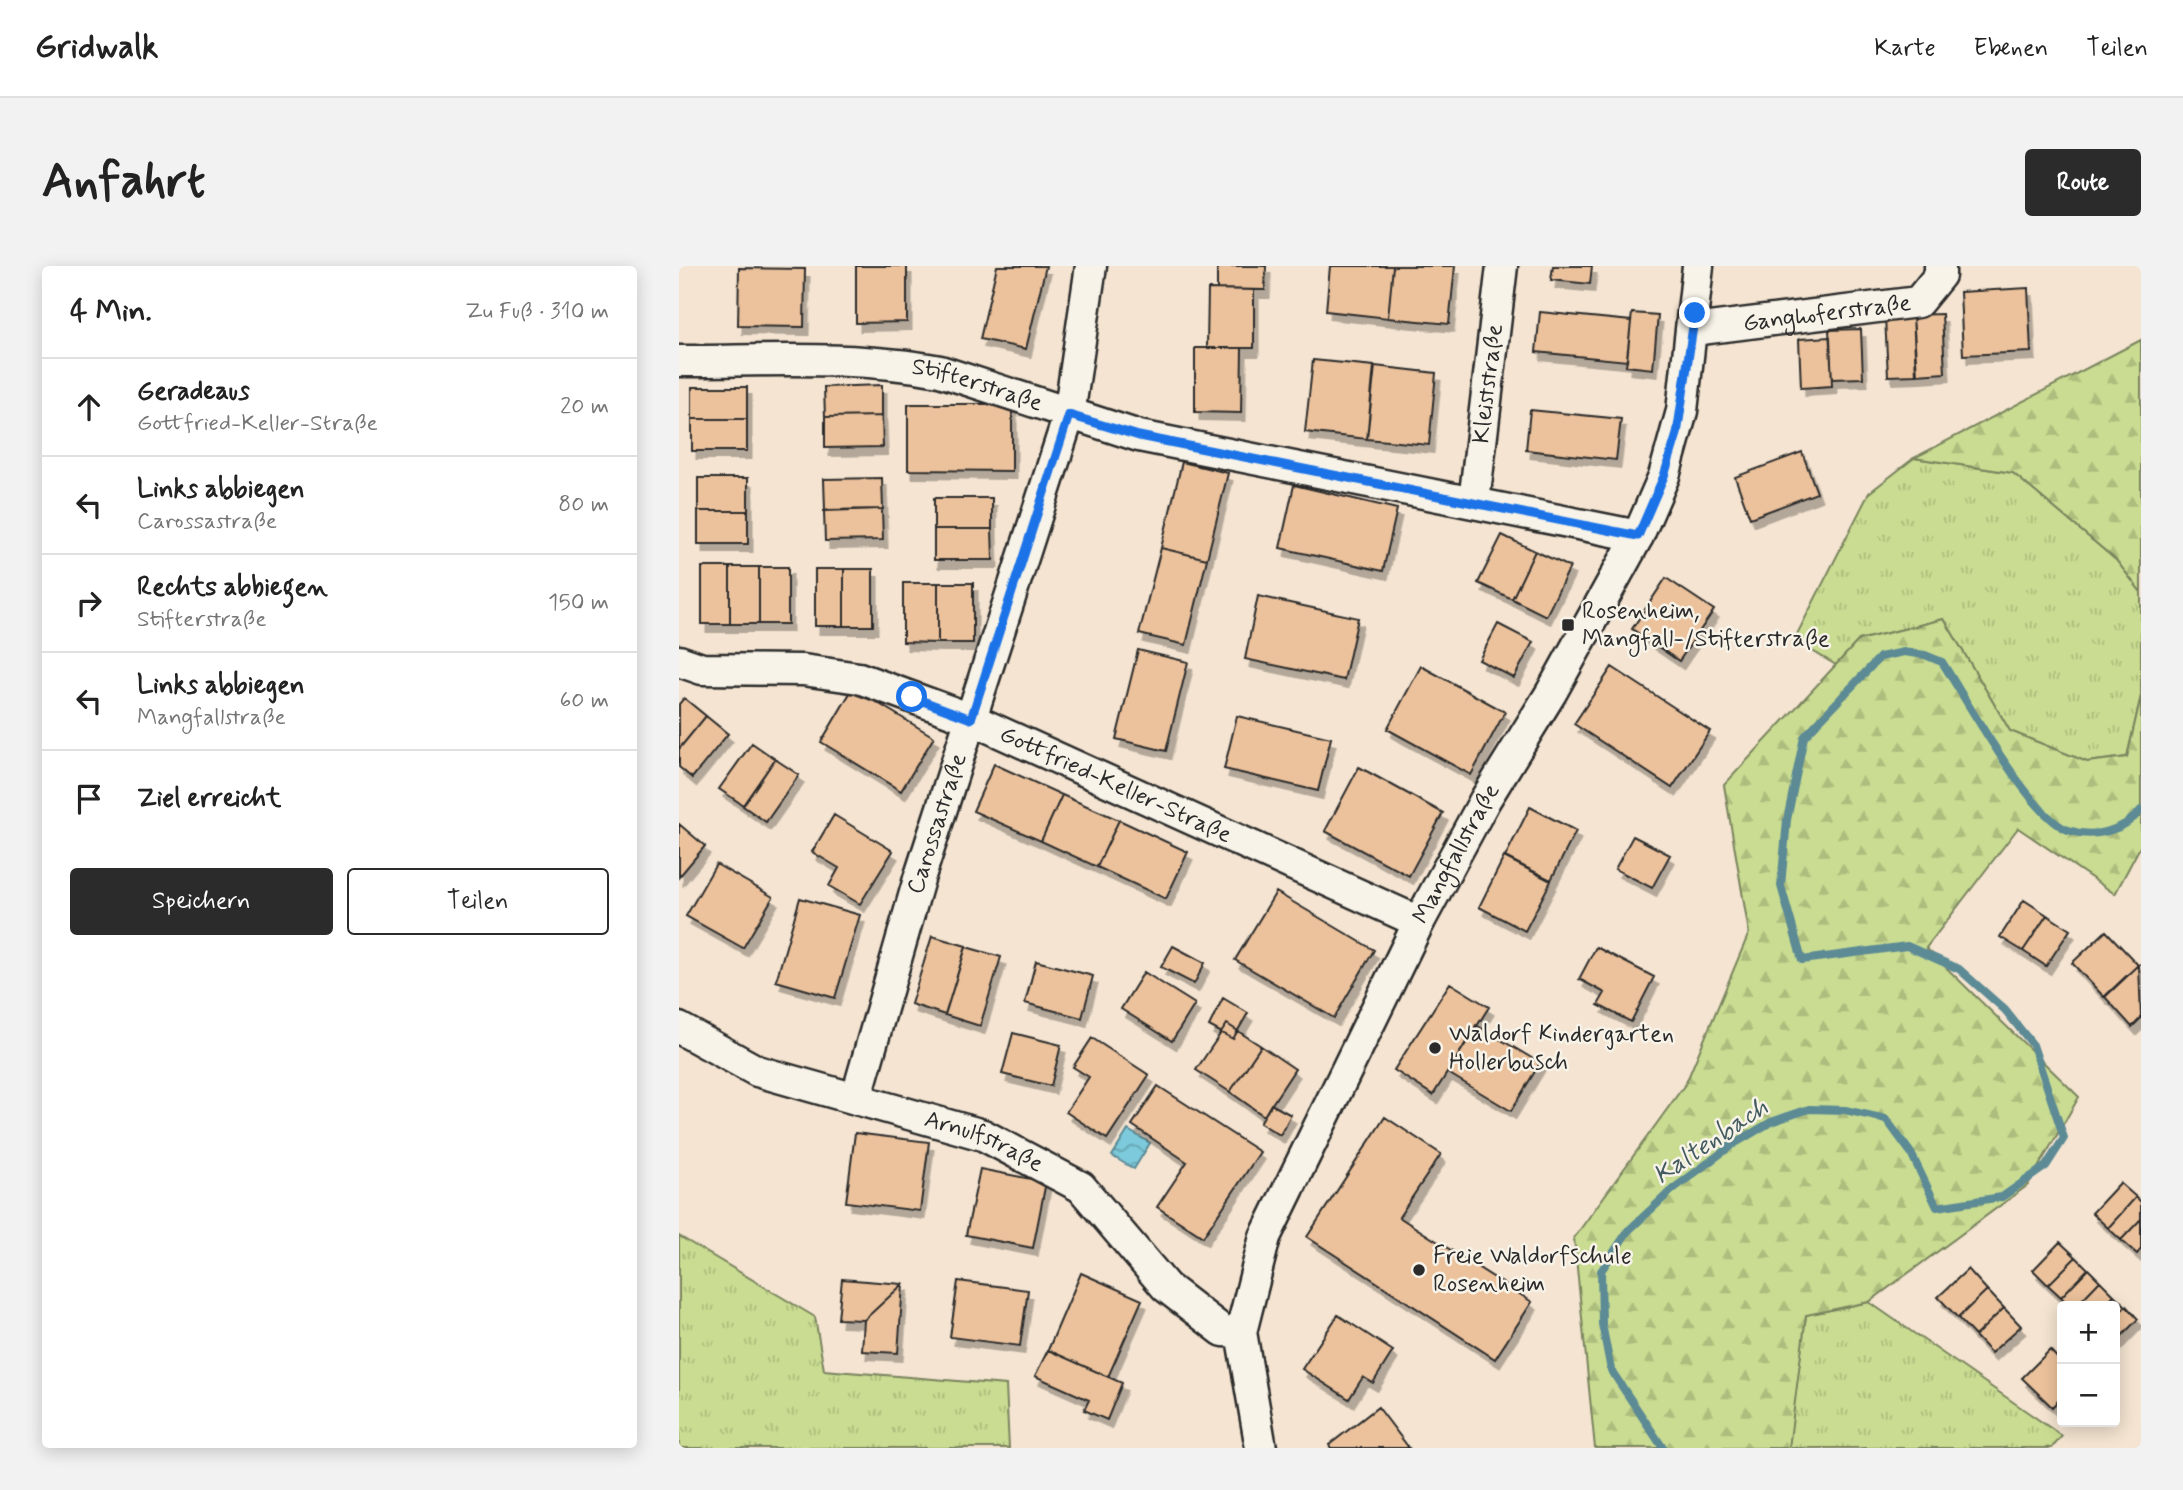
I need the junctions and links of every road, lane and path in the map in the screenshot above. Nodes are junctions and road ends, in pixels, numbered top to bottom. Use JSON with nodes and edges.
{"nodes":[{"id":1,"x":1091,"y":266,"type":"edge"},
{"id":2,"x":1502,"y":266,"type":"edge"},
{"id":3,"x":1698,"y":266,"type":"edge"},
{"id":4,"x":1940,"y":266,"type":"edge"},
{"id":5,"x":1693,"y":330,"type":"junction"},
{"id":6,"x":679,"y":361,"type":"edge"},
{"id":7,"x":1069,"y":415,"type":"junction"},
{"id":8,"x":1475,"y":502,"type":"junction"},
{"id":9,"x":1638,"y":536,"type":"junction"},
{"id":10,"x":679,"y":661,"type":"edge"},
{"id":11,"x":971,"y":719,"type":"junction"},
{"id":12,"x":1419,"y":922,"type":"junction"},
{"id":13,"x":679,"y":1028,"type":"edge"},
{"id":14,"x":856,"y":1099,"type":"junction"},
{"id":15,"x":1241,"y":1332,"type":"junction"},
{"id":16,"x":1261,"y":1448,"type":"edge"}],
"edges":[{"from":1,"to":7,"type":"street","name":"Carossastraße"},
{"from":2,"to":8,"type":"street","name":"Kleiststraße"},
{"from":3,"to":5,"type":"street","name":"Mangfallstraße"},
{"from":4,"to":5,"type":"street","name":"Ganghoferstraße"},
{"from":5,"to":9,"type":"street","name":"Mangfallstraße"},
{"from":6,"to":7,"type":"street","name":"Stifterstraße"},
{"from":7,"to":8,"type":"street","name":"Stifterstraße"},
{"from":7,"to":11,"type":"street","name":"Carossastraße"},
{"from":8,"to":9,"type":"street","name":"Stifterstraße"},
{"from":9,"to":12,"type":"street","name":"Mangfallstraße"},
{"from":10,"to":11,"type":"street","name":"Gottfried-Keller-Straße"},
{"from":11,"to":12,"type":"street","name":"Gottfried-Keller-Straße"},
{"from":11,"to":14,"type":"street","name":"Carossastraße"},
{"from":12,"to":15,"type":"street","name":"Mangfallstraße"},
{"from":13,"to":14,"type":"street","name":"Arnulfstraße"},
{"from":14,"to":15,"type":"street","name":"Arnulfstraße"},
{"from":15,"to":16,"type":"street","name":"Mangfallstraße"}]}
